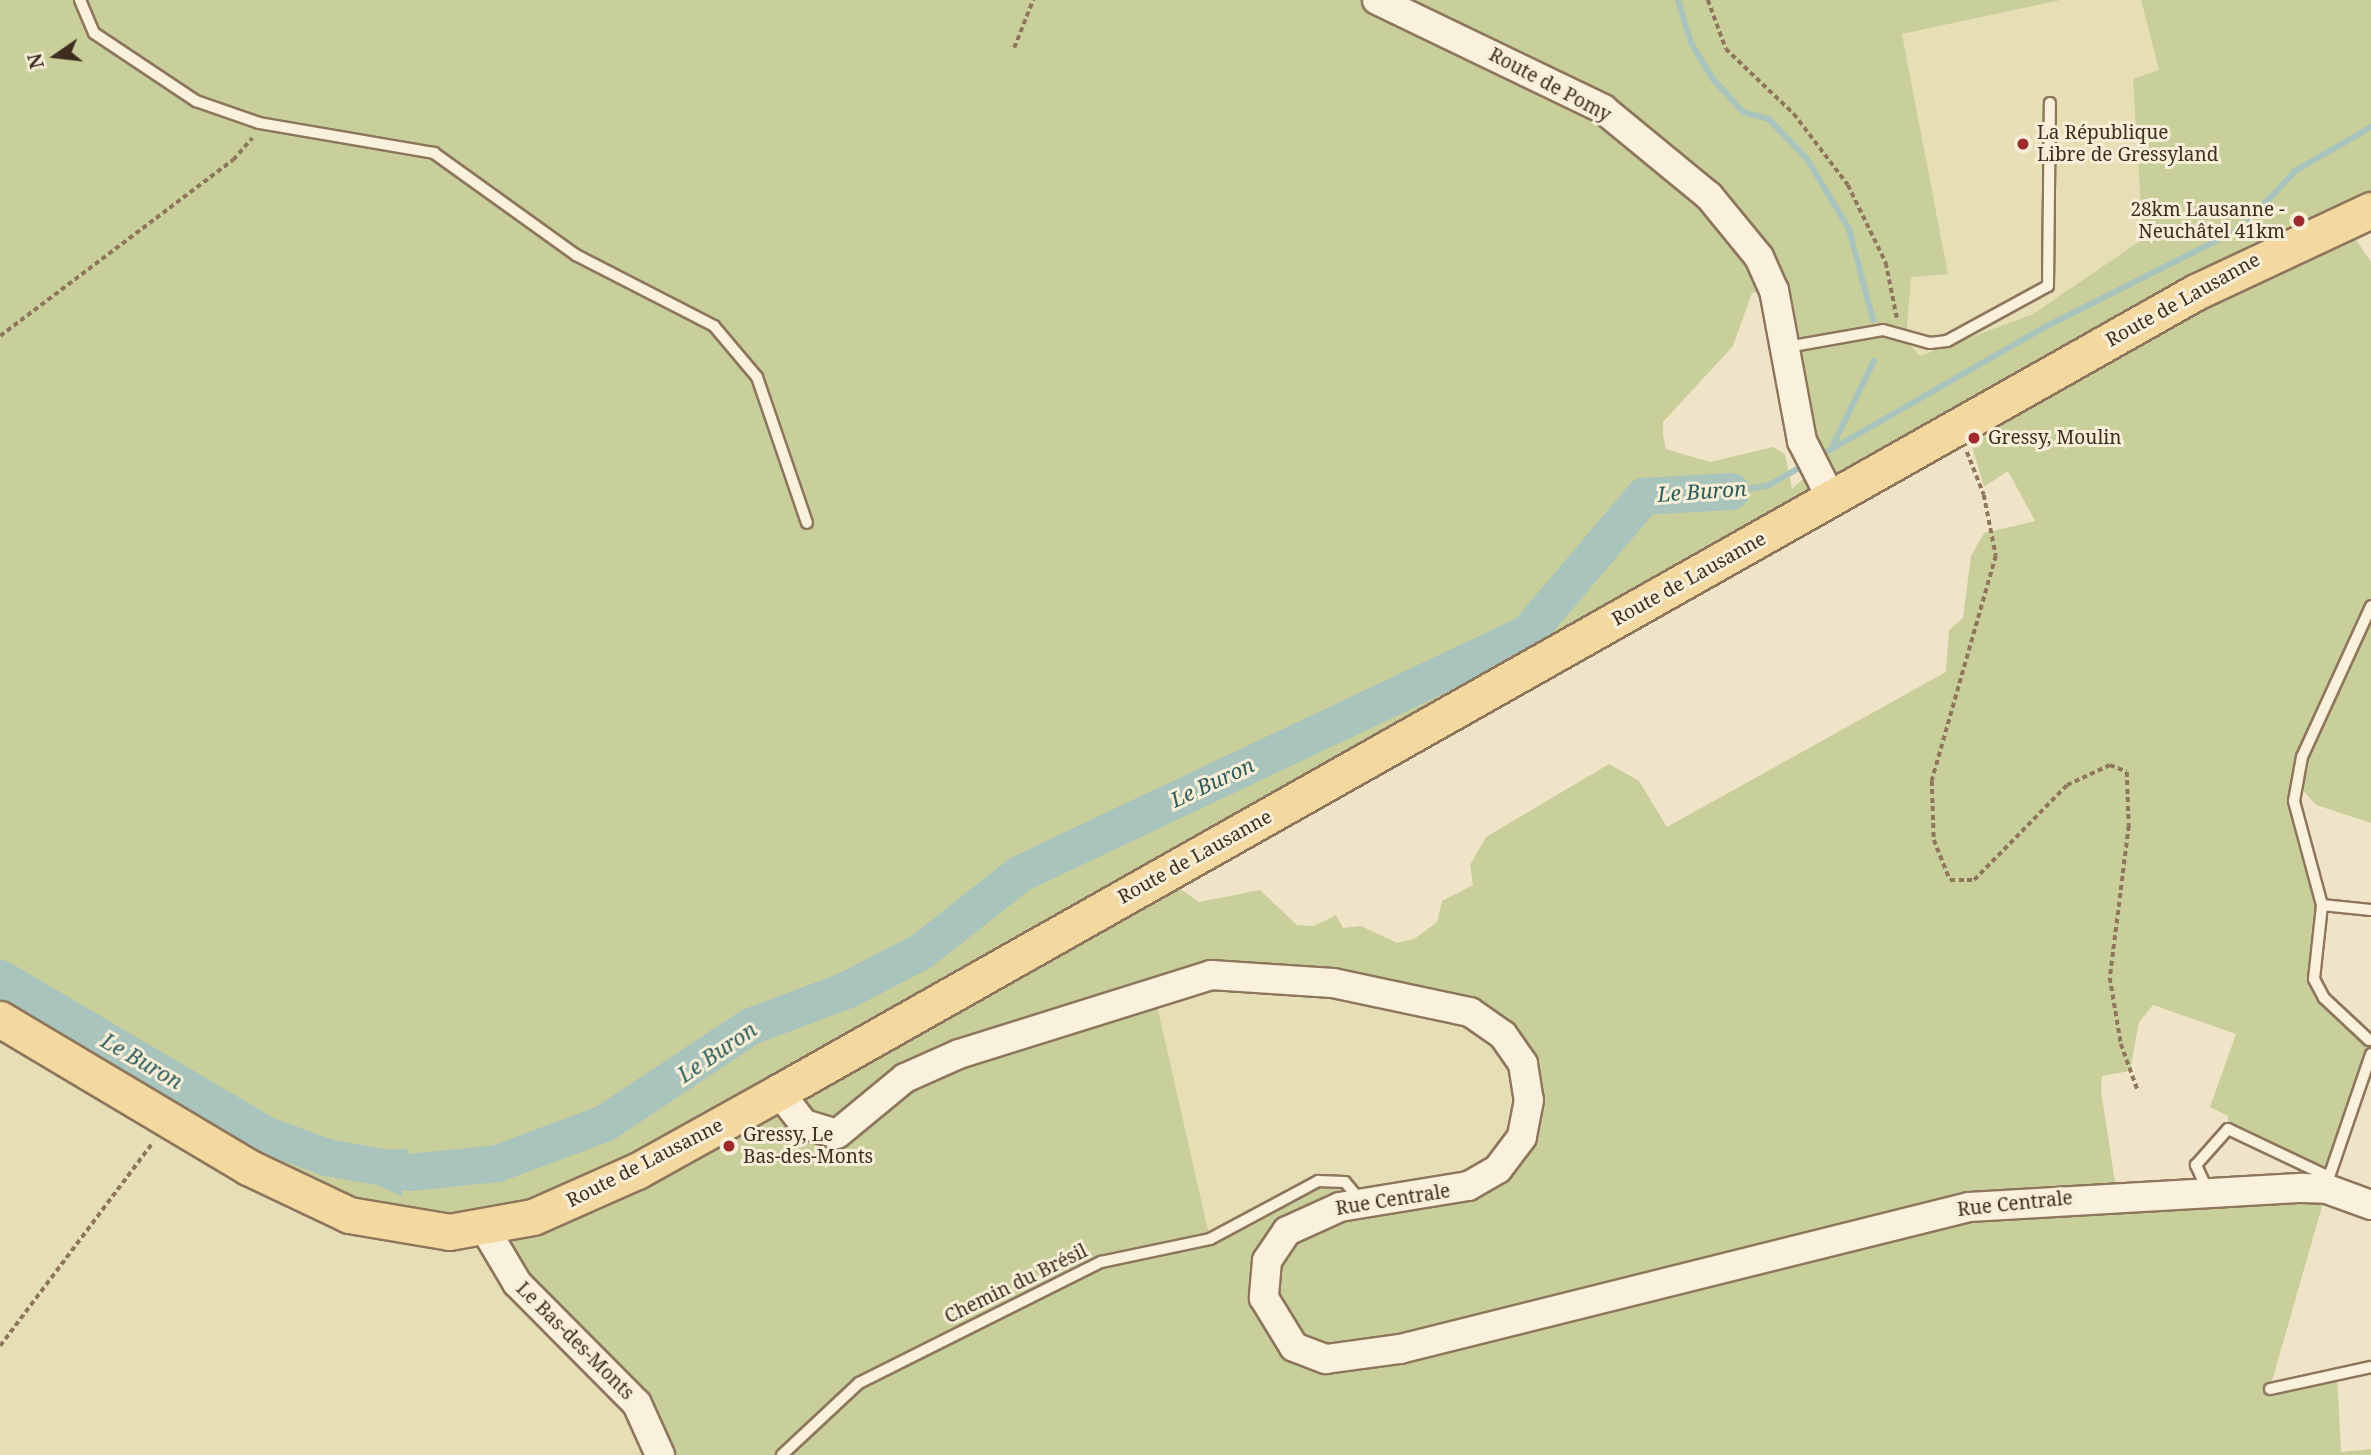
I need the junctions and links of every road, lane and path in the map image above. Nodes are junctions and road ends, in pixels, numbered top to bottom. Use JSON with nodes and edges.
{"nodes":[{"id":1,"x":80,"y":0,"type":"edge"},
{"id":2,"x":1033,"y":0,"type":"edge"},
{"id":3,"x":1377,"y":0,"type":"edge"},
{"id":4,"x":1708,"y":0,"type":"edge"},
{"id":5,"x":1014,"y":48,"type":"dead end"},
{"id":6,"x":2050,"y":103,"type":"dead end"},
{"id":7,"x":259,"y":123,"type":"junction"},
{"id":8,"x":2371,"y":210,"type":"edge"},
{"id":9,"x":1897,"y":331,"type":"junction"},
{"id":10,"x":0,"y":336,"type":"edge"},
{"id":11,"x":1787,"y":347,"type":"junction"},
{"id":12,"x":1957,"y":427,"type":"junction"},
{"id":13,"x":1825,"y":488,"type":"junction"},
{"id":14,"x":807,"y":523,"type":"dead end"},
{"id":15,"x":2371,"y":606,"type":"edge"},
{"id":16,"x":2322,"y":905,"type":"junction"},
{"id":17,"x":2371,"y":910,"type":"edge"},
{"id":18,"x":0,"y":1019,"type":"edge"},
{"id":19,"x":2371,"y":1046,"type":"edge"},
{"id":20,"x":2138,"y":1091,"type":"dead end"},
{"id":21,"x":779,"y":1092,"type":"junction"},
{"id":22,"x":169,"y":1121,"type":"junction"},
{"id":23,"x":2328,"y":1183,"type":"junction"},
{"id":24,"x":2208,"y":1191,"type":"junction"},
{"id":25,"x":1362,"y":1203,"type":"junction"},
{"id":26,"x":2371,"y":1205,"type":"edge"},
{"id":27,"x":485,"y":1229,"type":"junction"},
{"id":28,"x":0,"y":1346,"type":"edge"},
{"id":29,"x":2371,"y":1367,"type":"edge"},
{"id":30,"x":2270,"y":1388,"type":"dead end"},
{"id":31,"x":660,"y":1455,"type":"edge"},
{"id":32,"x":782,"y":1455,"type":"edge"}],
"edges":[{"from":1,"to":7,"type":"lane"},
{"from":2,"to":5,"type":"path"},
{"from":3,"to":11,"type":"street","name":"Route de Pomy"},
{"from":4,"to":9,"type":"path"},
{"from":6,"to":9,"type":"lane"},
{"from":7,"to":10,"type":"path"},
{"from":7,"to":14,"type":"lane"},
{"from":8,"to":12,"type":"main road","name":"Route de Lausanne"},
{"from":9,"to":11,"type":"lane"},
{"from":11,"to":13,"type":"street","name":"Route de Pomy"},
{"from":12,"to":13,"type":"main road","name":"Route de Lausanne"},
{"from":12,"to":20,"type":"path"},
{"from":13,"to":21,"type":"main road","name":"Route de Lausanne"},
{"from":15,"to":16,"type":"lane"},
{"from":16,"to":17,"type":"lane"},
{"from":16,"to":19,"type":"lane"},
{"from":18,"to":22,"type":"main road","name":"Route de Lausanne"},
{"from":19,"to":23,"type":"lane"},
{"from":21,"to":25,"type":"street","name":"Rue Centrale"},
{"from":21,"to":27,"type":"main road","name":"Route de Lausanne"},
{"from":22,"to":27,"type":"main road","name":"Route de Lausanne"},
{"from":22,"to":28,"type":"path"},
{"from":23,"to":24,"type":"street","name":"Rue Centrale"},
{"from":23,"to":24,"type":"lane"},
{"from":23,"to":26,"type":"street","name":"Rue Centrale"},
{"from":24,"to":25,"type":"street","name":"Rue Centrale"},
{"from":25,"to":32,"type":"lane","name":"Chemin du Brésil"},
{"from":27,"to":31,"type":"street","name":"Le Bas-des-Monts"},
{"from":29,"to":30,"type":"lane"}]}
